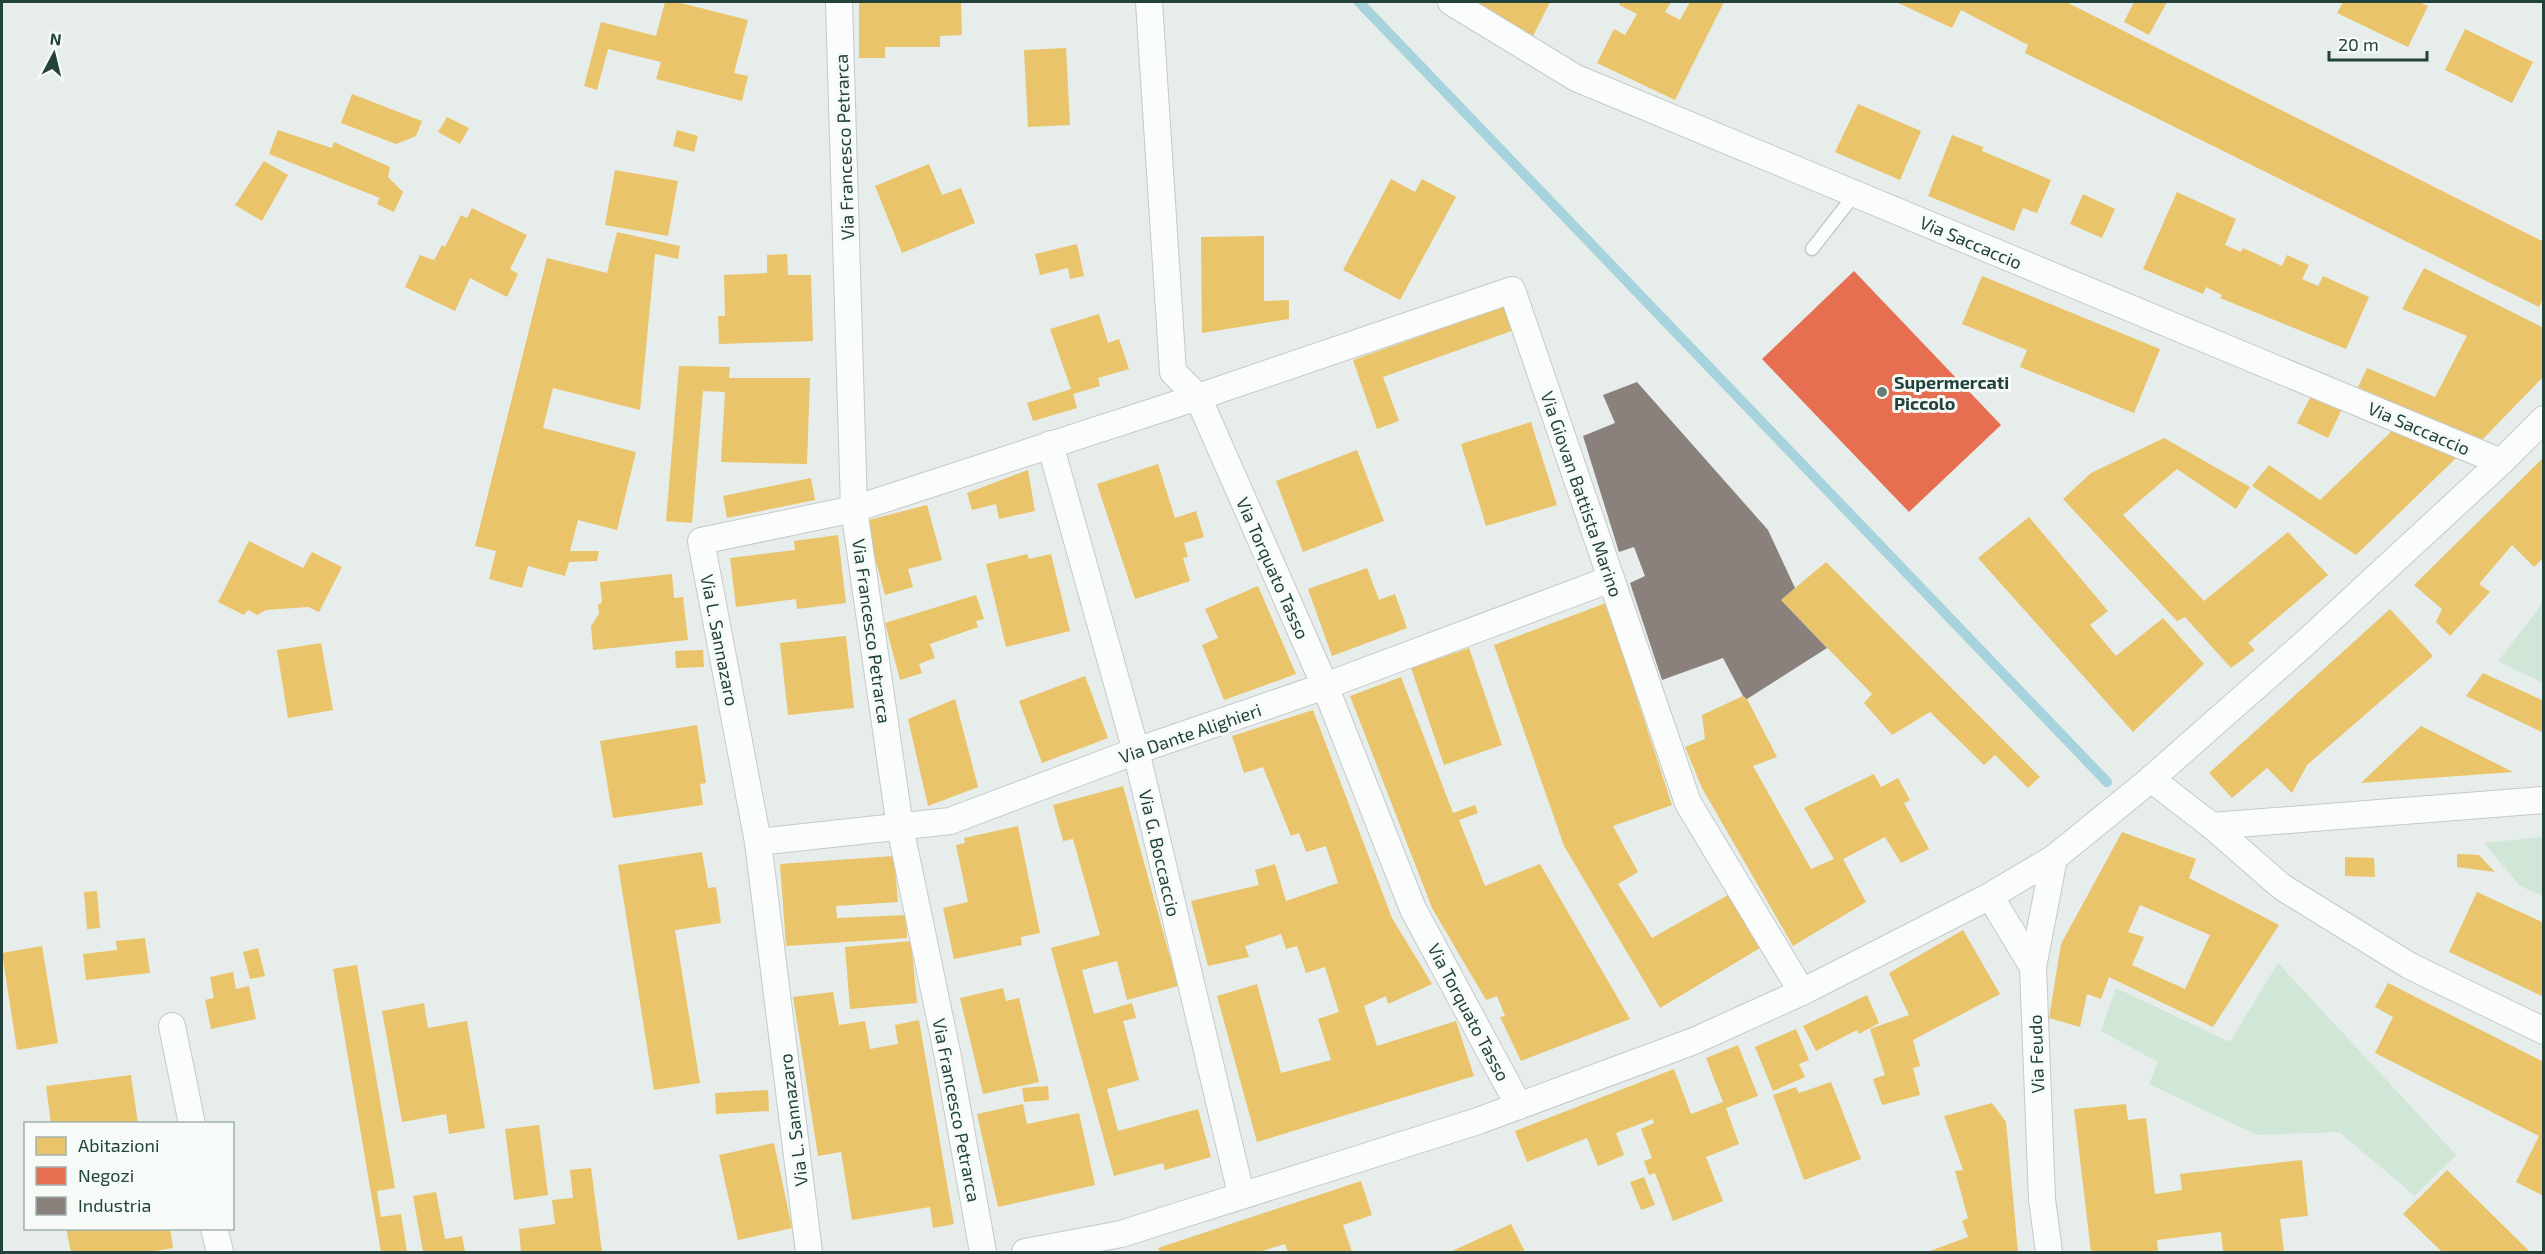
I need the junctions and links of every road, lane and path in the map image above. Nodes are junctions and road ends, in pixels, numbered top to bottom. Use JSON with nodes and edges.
{"nodes":[{"id":1,"x":839,"y":2,"type":"edge"},
{"id":2,"x":1149,"y":2,"type":"edge"},
{"id":3,"x":1451,"y":2,"type":"edge"},
{"id":4,"x":1855,"y":194,"type":"junction"},
{"id":5,"x":1812,"y":249,"type":"dead end"},
{"id":6,"x":1198,"y":397,"type":"junction"},
{"id":7,"x":2544,"y":419,"type":"edge"},
{"id":8,"x":1050,"y":444,"type":"junction"},
{"id":9,"x":2501,"y":462,"type":"junction"},
{"id":10,"x":854,"y":509,"type":"junction"},
{"id":11,"x":1611,"y":579,"type":"junction"},
{"id":12,"x":1325,"y":686,"type":"junction"},
{"id":13,"x":1136,"y":751,"type":"junction"},
{"id":14,"x":2151,"y":779,"type":"junction"},
{"id":15,"x":2544,"y":800,"type":"edge"},
{"id":16,"x":2212,"y":826,"type":"junction"},
{"id":17,"x":900,"y":827,"type":"junction"},
{"id":18,"x":758,"y":842,"type":"junction"},
{"id":19,"x":2054,"y":858,"type":"junction"},
{"id":20,"x":1990,"y":896,"type":"junction"},
{"id":21,"x":2033,"y":966,"type":"junction"},
{"id":22,"x":1802,"y":992,"type":"junction"},
{"id":23,"x":172,"y":1026,"type":"dead end"},
{"id":24,"x":2544,"y":1031,"type":"edge"},
{"id":25,"x":1520,"y":1106,"type":"junction"},
{"id":26,"x":192,"y":1122,"type":"edge"},
{"id":27,"x":1241,"y":1194,"type":"junction"},
{"id":28,"x":214,"y":1230,"type":"edge"},
{"id":29,"x":219,"y":1252,"type":"edge"},
{"id":30,"x":809,"y":1252,"type":"edge"},
{"id":31,"x":983,"y":1252,"type":"edge"},
{"id":32,"x":1025,"y":1252,"type":"edge"},
{"id":33,"x":2049,"y":1252,"type":"edge"}],
"edges":[{"from":1,"to":10,"type":"street","name":"Via Francesco Petrarca"},
{"from":2,"to":6,"type":"street","name":"Via Torquato Tasso"},
{"from":3,"to":4,"type":"street","name":"Via Saccaccio"},
{"from":4,"to":5,"type":"lane"},
{"from":4,"to":9,"type":"street","name":"Via Saccaccio"},
{"from":6,"to":8,"type":"street","name":"Via L. Sannazaro"},
{"from":6,"to":11,"type":"street","name":"Via Giovan Battista Marino"},
{"from":6,"to":12,"type":"street","name":"Via Torquato Tasso"},
{"from":7,"to":9,"type":"street"},
{"from":8,"to":10,"type":"street","name":"Via L. Sannazaro"},
{"from":8,"to":13,"type":"street","name":"Via G. Boccaccio"},
{"from":9,"to":14,"type":"street"},
{"from":10,"to":17,"type":"street","name":"Via Francesco Petrarca"},
{"from":10,"to":18,"type":"street","name":"Via L. Sannazaro"},
{"from":11,"to":12,"type":"street","name":"Via Dante Alighieri"},
{"from":11,"to":22,"type":"street","name":"Via Giovan Battista Marino"},
{"from":12,"to":13,"type":"street","name":"Via Dante Alighieri"},
{"from":12,"to":25,"type":"street","name":"Via Torquato Tasso"},
{"from":13,"to":17,"type":"street","name":"Via Dante Alighieri"},
{"from":13,"to":27,"type":"street","name":"Via G. Boccaccio"},
{"from":14,"to":16,"type":"street"},
{"from":14,"to":19,"type":"street"},
{"from":15,"to":16,"type":"street"},
{"from":16,"to":24,"type":"street"},
{"from":17,"to":18,"type":"street","name":"Via Dante Alighieri"},
{"from":17,"to":31,"type":"street","name":"Via Francesco Petrarca"},
{"from":18,"to":30,"type":"street","name":"Via L. Sannazaro"},
{"from":19,"to":20,"type":"street"},
{"from":19,"to":21,"type":"street","name":"Via Feudo"},
{"from":20,"to":21,"type":"street"},
{"from":20,"to":22,"type":"street"},
{"from":21,"to":33,"type":"street","name":"Via Feudo"},
{"from":22,"to":25,"type":"street"},
{"from":23,"to":26,"type":"street"},
{"from":25,"to":27,"type":"street"},
{"from":27,"to":32,"type":"street"},
{"from":28,"to":29,"type":"street"}]}
